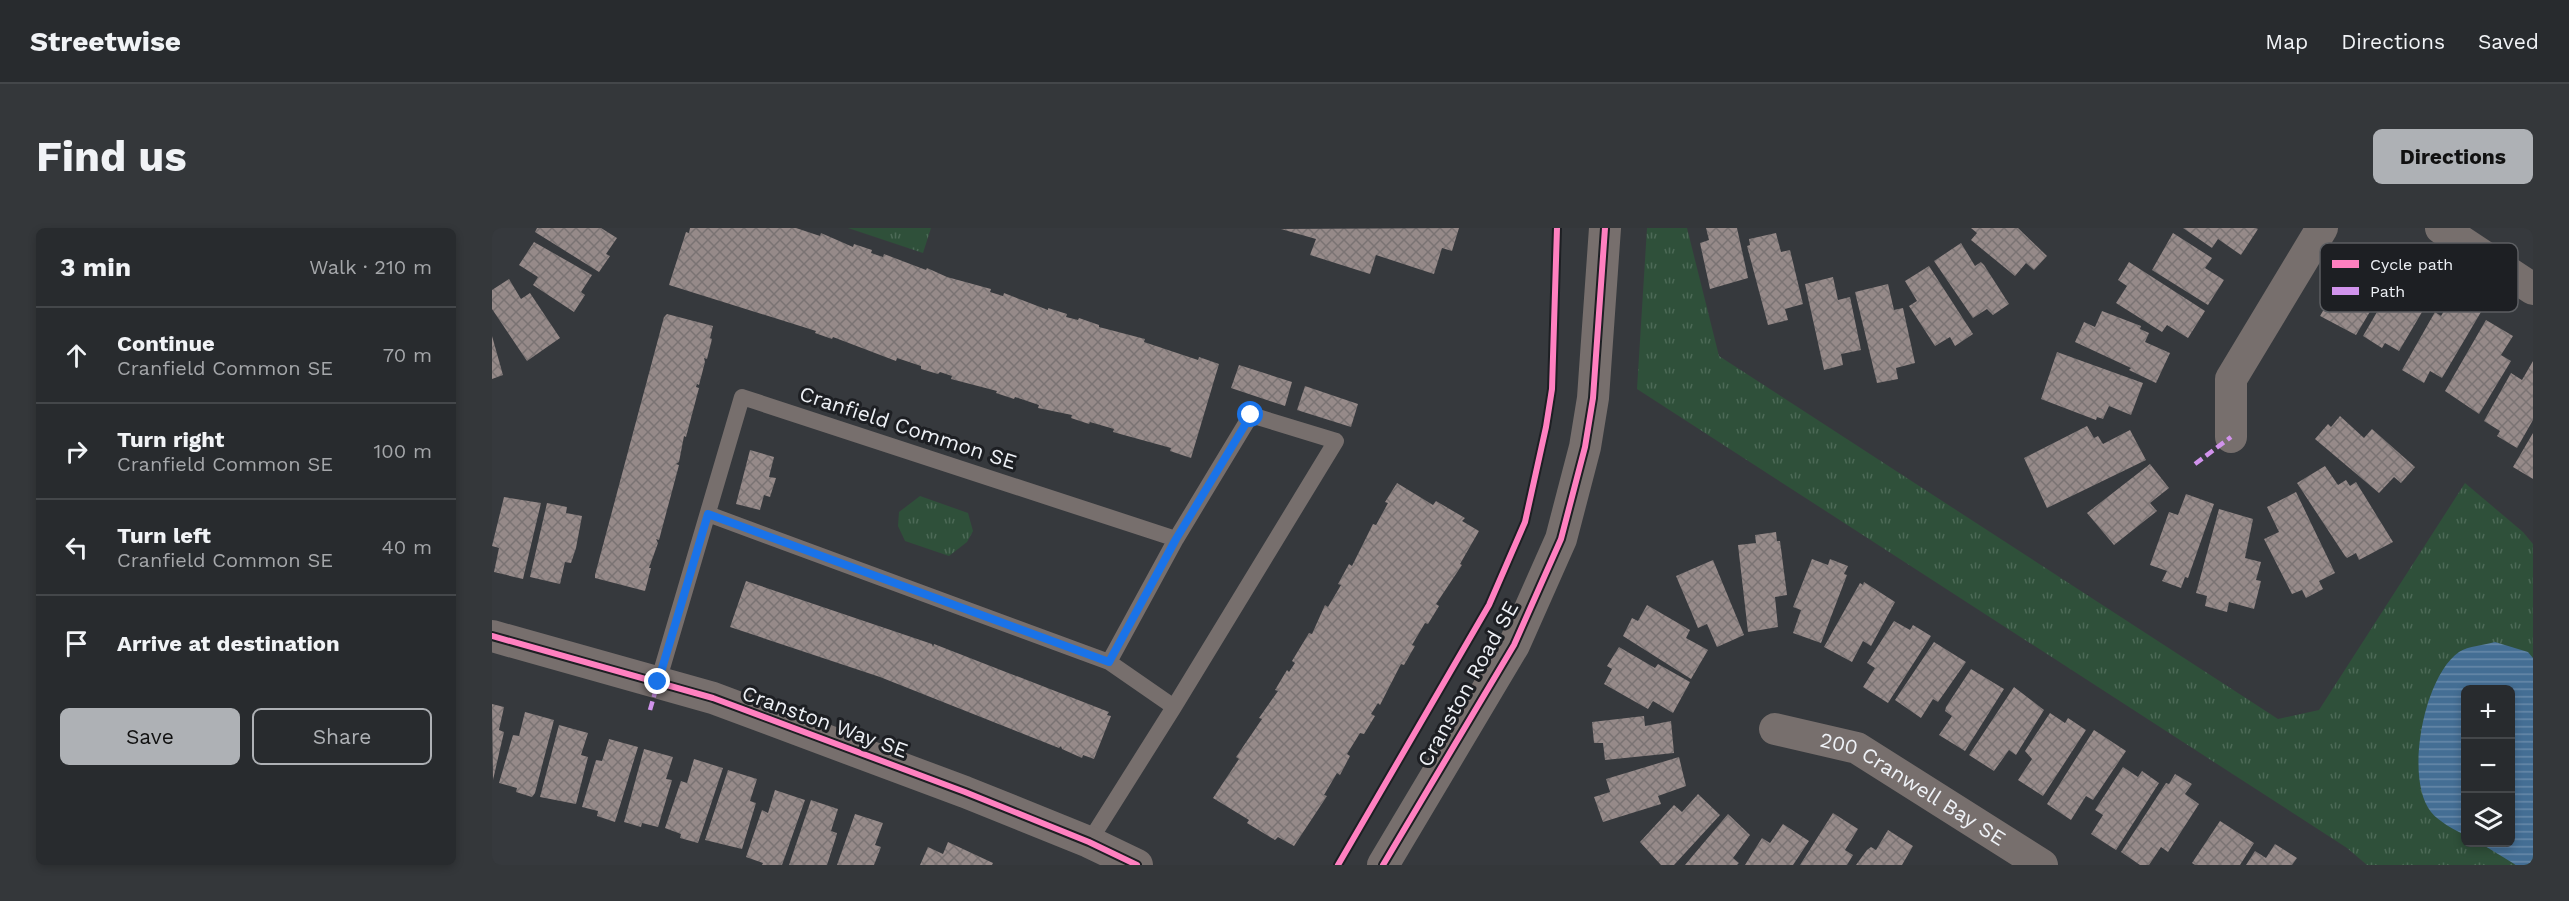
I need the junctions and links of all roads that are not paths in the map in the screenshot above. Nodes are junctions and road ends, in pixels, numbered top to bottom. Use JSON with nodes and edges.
{"nodes":[{"id":1,"x":1605,"y":228,"type":"edge"},
{"id":2,"x":2322,"y":228,"type":"edge"},
{"id":3,"x":2440,"y":228,"type":"edge"},
{"id":4,"x":2463,"y":243,"type":"edge"},
{"id":5,"x":2518,"y":279,"type":"edge"},
{"id":6,"x":2533,"y":289,"type":"edge"},
{"id":7,"x":2231,"y":438,"type":"dead end"},
{"id":8,"x":708,"y":514,"type":"junction"},
{"id":9,"x":1176,"y":539,"type":"junction"},
{"id":10,"x":492,"y":636,"type":"edge"},
{"id":11,"x":1109,"y":662,"type":"junction"},
{"id":12,"x":658,"y":682,"type":"junction"},
{"id":13,"x":1174,"y":707,"type":"junction"},
{"id":14,"x":1775,"y":729,"type":"dead end"},
{"id":15,"x":1084,"y":853,"type":"edge"},
{"id":16,"x":1137,"y":865,"type":"edge"},
{"id":17,"x":1383,"y":865,"type":"edge"},
{"id":18,"x":2042,"y":865,"type":"edge"}],
"edges":[{"from":1,"to":17,"type":"street","name":"Cranston Road SE"},
{"from":2,"to":7,"type":"street"},
{"from":3,"to":4,"type":"street"},
{"from":5,"to":6,"type":"street"},
{"from":8,"to":9,"type":"lane","name":"Cranfield Common SE"},
{"from":8,"to":11,"type":"lane"},
{"from":8,"to":12,"type":"lane","name":"Cranfield Common SE"},
{"from":9,"to":11,"type":"lane"},
{"from":9,"to":13,"type":"lane"},
{"from":10,"to":12,"type":"street","name":"Cranston Way SE"},
{"from":11,"to":13,"type":"lane"},
{"from":12,"to":15,"type":"street","name":"Cranston Way SE"},
{"from":13,"to":15,"type":"lane"},
{"from":14,"to":18,"type":"street","name":"200 Cranwell Bay SE"},
{"from":15,"to":16,"type":"street","name":"Cranston Way SE"}]}
